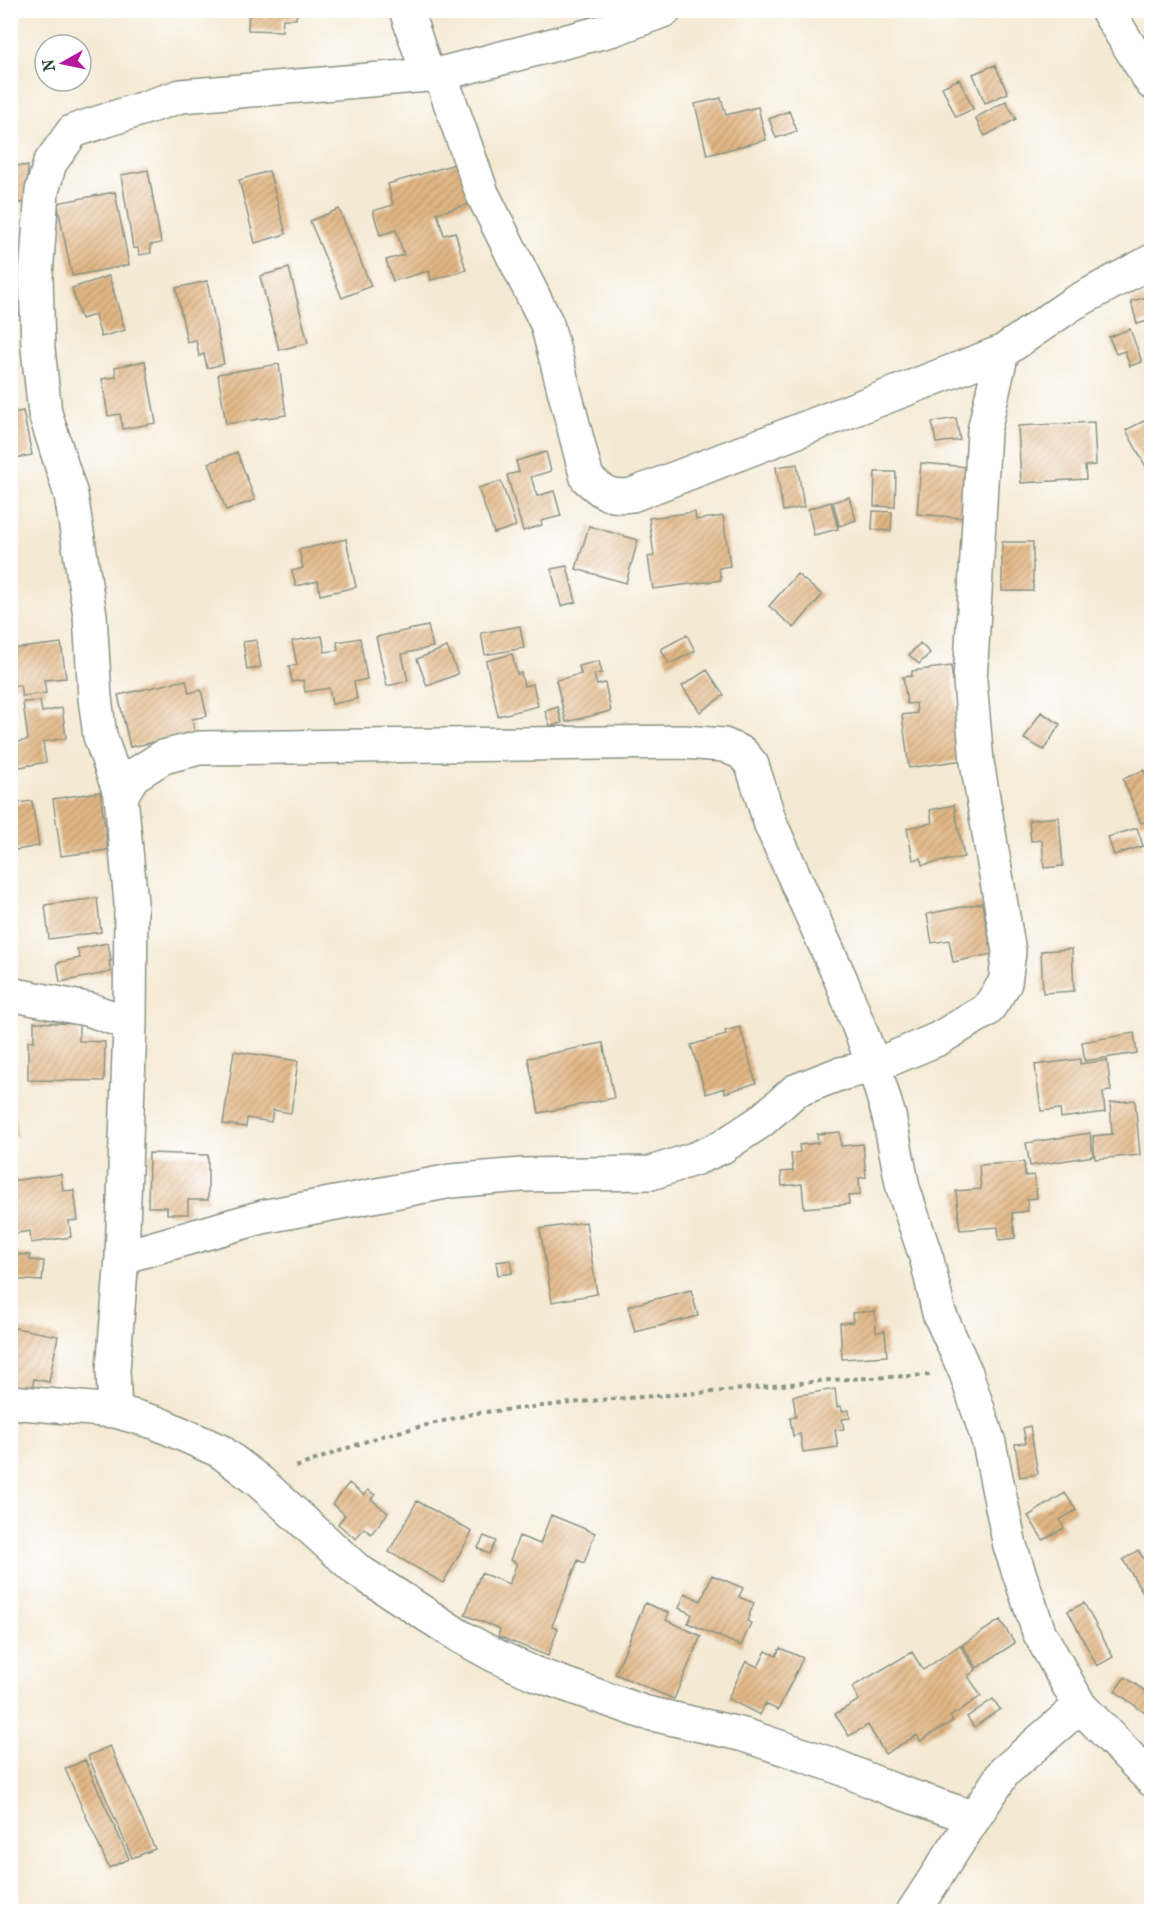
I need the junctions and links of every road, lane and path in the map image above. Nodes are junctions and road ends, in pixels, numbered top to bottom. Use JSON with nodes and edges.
{"nodes":[{"id":1,"x":406,"y":10,"type":"edge"},
{"id":2,"x":665,"y":10,"type":"edge"},
{"id":3,"x":1107,"y":10,"type":"edge"},
{"id":4,"x":434,"y":74,"type":"junction"},
{"id":5,"x":1152,"y":83,"type":"edge"},
{"id":6,"x":1152,"y":261,"type":"edge"},
{"id":7,"x":1002,"y":352,"type":"junction"},
{"id":8,"x":121,"y":796,"type":"junction"},
{"id":9,"x":10,"y":994,"type":"edge"},
{"id":10,"x":130,"y":1024,"type":"junction"},
{"id":11,"x":874,"y":1066,"type":"junction"},
{"id":12,"x":122,"y":1257,"type":"junction"},
{"id":13,"x":966,"y":1373,"type":"junction"},
{"id":14,"x":10,"y":1402,"type":"edge"},
{"id":15,"x":115,"y":1411,"type":"junction"},
{"id":16,"x":260,"y":1482,"type":"junction"},
{"id":17,"x":1080,"y":1706,"type":"junction"},
{"id":18,"x":1152,"y":1780,"type":"edge"},
{"id":19,"x":974,"y":1818,"type":"junction"},
{"id":20,"x":913,"y":1911,"type":"edge"}],
"edges":[{"from":1,"to":4,"type":"street"},
{"from":2,"to":4,"type":"street"},
{"from":3,"to":5,"type":"street"},
{"from":4,"to":7,"type":"street"},
{"from":4,"to":8,"type":"street"},
{"from":6,"to":7,"type":"street"},
{"from":7,"to":11,"type":"street"},
{"from":8,"to":10,"type":"street"},
{"from":8,"to":11,"type":"street"},
{"from":9,"to":10,"type":"street"},
{"from":10,"to":12,"type":"street"},
{"from":11,"to":12,"type":"street"},
{"from":11,"to":13,"type":"street"},
{"from":12,"to":15,"type":"street"},
{"from":13,"to":16,"type":"path"},
{"from":13,"to":17,"type":"street"},
{"from":14,"to":15,"type":"street"},
{"from":15,"to":16,"type":"street"},
{"from":16,"to":19,"type":"street"},
{"from":17,"to":18,"type":"street"},
{"from":17,"to":19,"type":"street"},
{"from":19,"to":20,"type":"street"}]}
